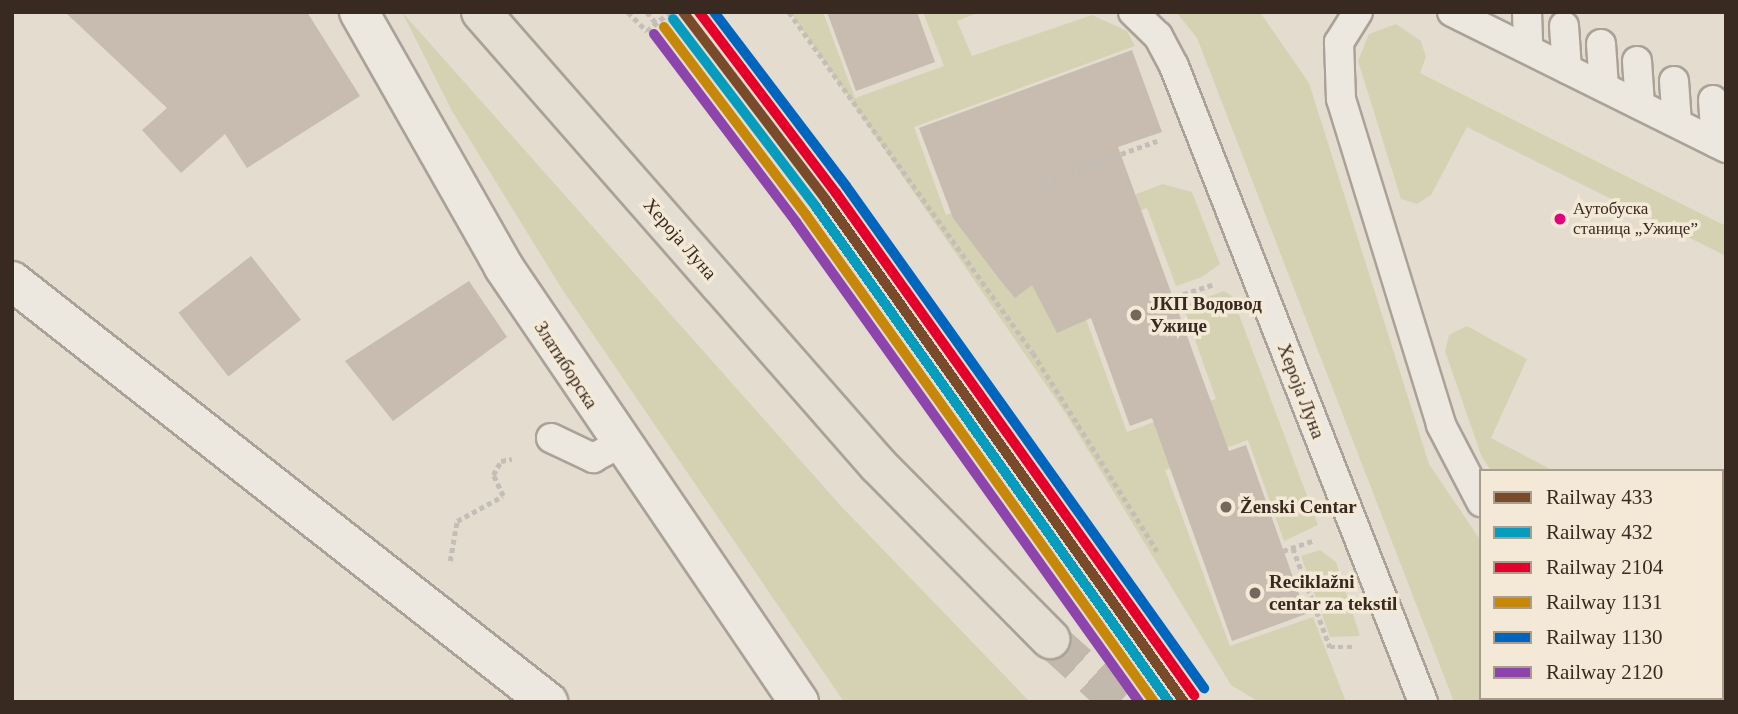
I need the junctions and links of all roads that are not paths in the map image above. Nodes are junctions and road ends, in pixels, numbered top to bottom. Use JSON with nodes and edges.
{"nodes":[{"id":1,"x":359,"y":12,"type":"edge"},
{"id":2,"x":481,"y":12,"type":"edge"},
{"id":3,"x":1133,"y":12,"type":"edge"},
{"id":4,"x":1358,"y":12,"type":"edge"},
{"id":5,"x":1527,"y":12,"type":"edge"},
{"id":6,"x":1455,"y":13,"type":"edge"},
{"id":7,"x":1491,"y":22,"type":"edge"},
{"id":8,"x":1564,"y":26,"type":"dead end"},
{"id":9,"x":1601,"y":44,"type":"dead end"},
{"id":10,"x":1528,"y":49,"type":"junction"},
{"id":11,"x":1637,"y":61,"type":"dead end"},
{"id":12,"x":1567,"y":69,"type":"junction"},
{"id":13,"x":1674,"y":81,"type":"dead end"},
{"id":14,"x":1604,"y":87,"type":"junction"},
{"id":15,"x":1713,"y":100,"type":"dead end"},
{"id":16,"x":1640,"y":105,"type":"junction"},
{"id":17,"x":1677,"y":124,"type":"junction"},
{"id":18,"x":1721,"y":145,"type":"edge"},
{"id":19,"x":12,"y":281,"type":"edge"},
{"id":20,"x":551,"y":438,"type":"road end"},
{"id":21,"x":619,"y":444,"type":"junction"},
{"id":22,"x":1479,"y":498,"type":"edge"},
{"id":23,"x":1050,"y":639,"type":"tunnel mouth"},
{"id":24,"x":548,"y":702,"type":"edge"},
{"id":25,"x":799,"y":702,"type":"edge"},
{"id":26,"x":1423,"y":702,"type":"edge"}],
"edges":[{"from":1,"to":21,"type":"street","name":"Златиборска"},
{"from":2,"to":23,"type":"main road","name":"Хероја Луна"},
{"from":3,"to":26,"type":"lane","name":"Хероја Луна"},
{"from":4,"to":22,"type":"lane"},
{"from":5,"to":10,"type":"lane"},
{"from":6,"to":7,"type":"lane"},
{"from":7,"to":10,"type":"lane"},
{"from":8,"to":12,"type":"lane"},
{"from":9,"to":14,"type":"lane"},
{"from":10,"to":12,"type":"lane"},
{"from":11,"to":16,"type":"lane"},
{"from":12,"to":14,"type":"lane"},
{"from":13,"to":17,"type":"lane"},
{"from":14,"to":16,"type":"lane"},
{"from":15,"to":18,"type":"lane"},
{"from":16,"to":17,"type":"lane"},
{"from":17,"to":18,"type":"lane"},
{"from":19,"to":24,"type":"street"},
{"from":20,"to":21,"type":"lane"},
{"from":21,"to":25,"type":"street","name":"Златиборска"}]}
